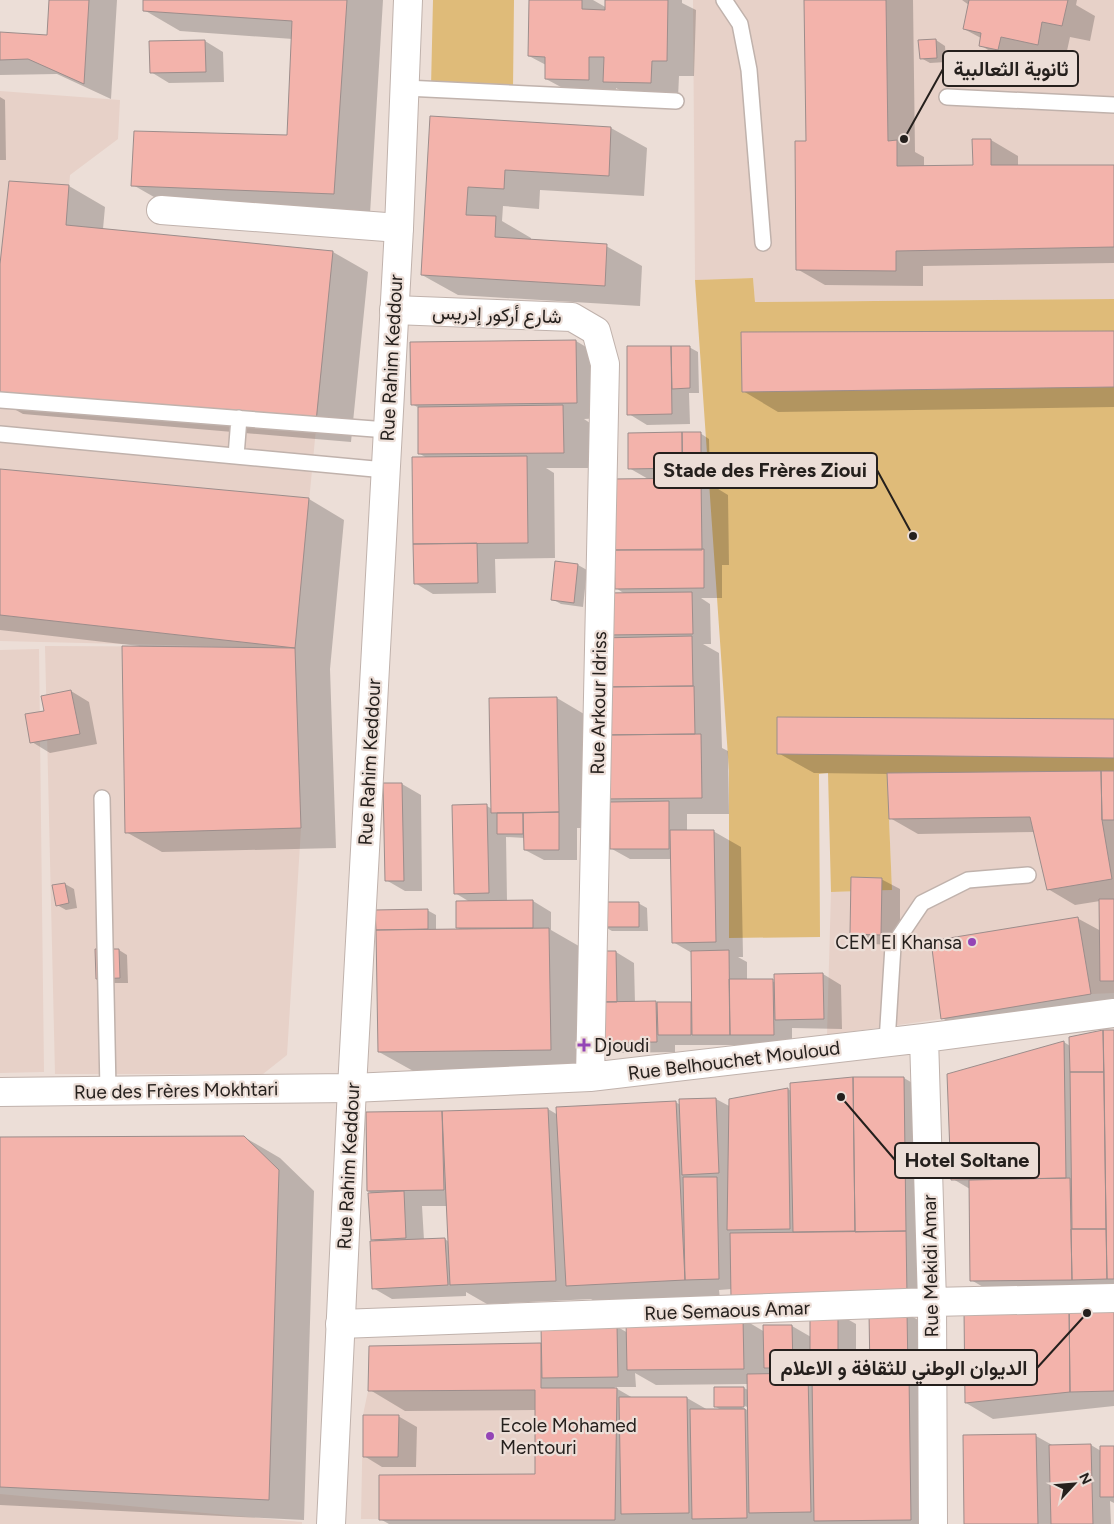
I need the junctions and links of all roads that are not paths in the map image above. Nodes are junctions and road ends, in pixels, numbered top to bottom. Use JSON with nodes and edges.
{"nodes":[{"id":1,"x":408,"y":0,"type":"edge"},
{"id":2,"x":724,"y":0,"type":"edge"},
{"id":3,"x":405,"y":88,"type":"junction"},
{"id":4,"x":947,"y":97,"type":"dead end"},
{"id":5,"x":676,"y":101,"type":"dead end"},
{"id":6,"x":1114,"y":106,"type":"edge"},
{"id":7,"x":161,"y":210,"type":"dead end"},
{"id":8,"x":399,"y":228,"type":"junction"},
{"id":9,"x":763,"y":243,"type":"dead end"},
{"id":10,"x":394,"y":310,"type":"junction"},
{"id":11,"x":596,"y":331,"type":"joint"},
{"id":12,"x":0,"y":400,"type":"edge"},
{"id":13,"x":239,"y":418,"type":"junction"},
{"id":14,"x":387,"y":430,"type":"junction"},
{"id":15,"x":0,"y":434,"type":"edge"},
{"id":16,"x":236,"y":456,"type":"junction"},
{"id":17,"x":385,"y":470,"type":"junction"},
{"id":18,"x":102,"y":798,"type":"dead end"},
{"id":19,"x":1028,"y":875,"type":"dead end"},
{"id":20,"x":1114,"y":1013,"type":"edge"},
{"id":21,"x":924,"y":1038,"type":"junction"},
{"id":22,"x":887,"y":1042,"type":"junction"},
{"id":23,"x":590,"y":1077,"type":"junction"},
{"id":24,"x":352,"y":1088,"type":"junction"},
{"id":25,"x":108,"y":1090,"type":"junction"},
{"id":26,"x":0,"y":1092,"type":"edge"},
{"id":27,"x":1114,"y":1298,"type":"edge"},
{"id":28,"x":932,"y":1302,"type":"junction"},
{"id":29,"x":340,"y":1324,"type":"junction"},
{"id":30,"x":332,"y":1524,"type":"edge"},
{"id":31,"x":933,"y":1524,"type":"edge"}],
"edges":[{"from":1,"to":3,"type":"street","name":"Rue Rahim Keddour"},
{"from":2,"to":9,"type":"lane"},
{"from":3,"to":5,"type":"lane"},
{"from":3,"to":8,"type":"street","name":"Rue Rahim Keddour"},
{"from":4,"to":6,"type":"lane"},
{"from":7,"to":8,"type":"street"},
{"from":8,"to":10,"type":"street","name":"Rue Rahim Keddour"},
{"from":10,"to":11,"type":"street","name":"شارع أركور إدريس"},
{"from":10,"to":14,"type":"street","name":"Rue Rahim Keddour"},
{"from":11,"to":23,"type":"street","name":"Rue Arkour Idriss"},
{"from":12,"to":13,"type":"lane"},
{"from":13,"to":14,"type":"lane"},
{"from":13,"to":16,"type":"lane"},
{"from":14,"to":17,"type":"street","name":"Rue Rahim Keddour"},
{"from":15,"to":16,"type":"lane"},
{"from":16,"to":17,"type":"lane"},
{"from":17,"to":24,"type":"street","name":"Rue Rahim Keddour"},
{"from":18,"to":25,"type":"lane"},
{"from":19,"to":22,"type":"lane"},
{"from":20,"to":21,"type":"street","name":"Rue Belhouchet Mouloud"},
{"from":21,"to":22,"type":"street","name":"Rue Belhouchet Mouloud"},
{"from":21,"to":28,"type":"street","name":"Rue Mekidi Amar"},
{"from":22,"to":23,"type":"street","name":"Rue Belhouchet Mouloud"},
{"from":23,"to":24,"type":"street","name":"Rue Belhouchet Mouloud"},
{"from":24,"to":25,"type":"street","name":"Rue des Frères Mokhtari"},
{"from":24,"to":29,"type":"street","name":"Rue Rahim Keddour"},
{"from":25,"to":26,"type":"street","name":"Rue des Frères Mokhtari"},
{"from":27,"to":28,"type":"street","name":"Rue Semaous Amar"},
{"from":28,"to":29,"type":"street","name":"Rue Semaous Amar"},
{"from":28,"to":31,"type":"street","name":"Rue Mekidi Amar"},
{"from":29,"to":30,"type":"street","name":"Rue Rahim Keddour"}]}
